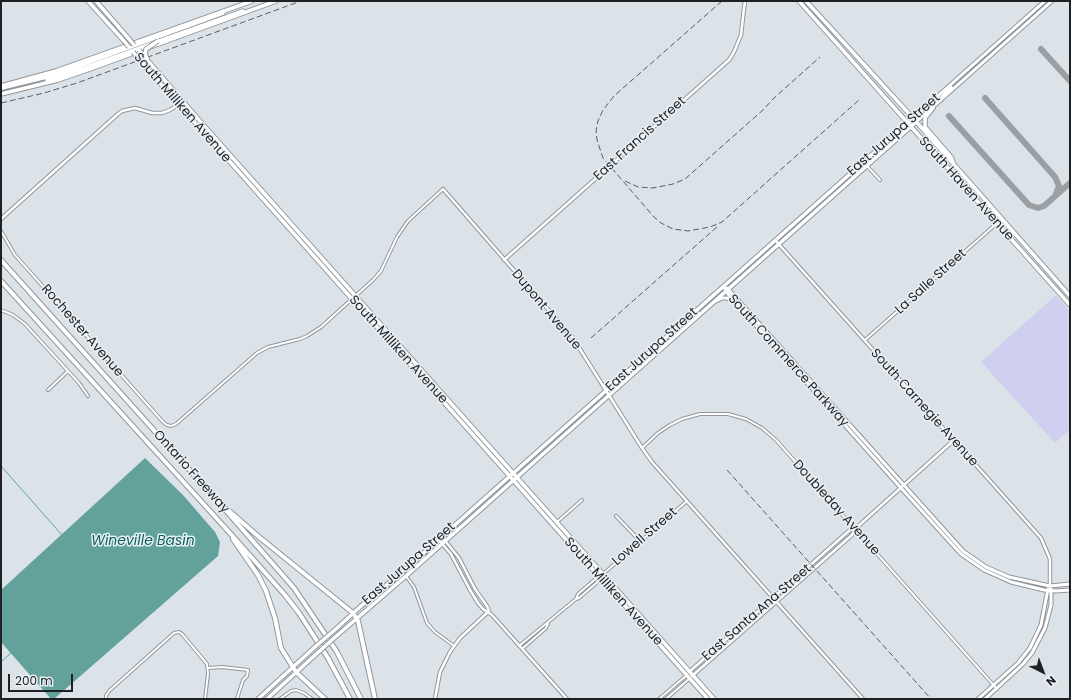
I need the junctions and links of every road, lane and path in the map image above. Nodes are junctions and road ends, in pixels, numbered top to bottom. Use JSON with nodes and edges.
{"nodes":[{"id":1,"x":88,"y":1,"type":"edge"},
{"id":2,"x":96,"y":1,"type":"edge"},
{"id":3,"x":252,"y":1,"type":"edge"},
{"id":4,"x":272,"y":1,"type":"edge"},
{"id":5,"x":276,"y":1,"type":"edge"},
{"id":6,"x":745,"y":1,"type":"edge"},
{"id":7,"x":799,"y":1,"type":"edge"},
{"id":8,"x":806,"y":1,"type":"edge"},
{"id":9,"x":1045,"y":1,"type":"edge"},
{"id":10,"x":1052,"y":1,"type":"edge"},
{"id":11,"x":239,"y":6,"type":"junction"},
{"id":12,"x":158,"y":39,"type":"junction"},
{"id":13,"x":136,"y":47,"type":"junction"},
{"id":14,"x":131,"y":49,"type":"junction"},
{"id":15,"x":101,"y":60,"type":"junction"},
{"id":16,"x":148,"y":61,"type":"junction"},
{"id":17,"x":972,"y":73,"type":"junction"},
{"id":18,"x":951,"y":85,"type":"junction"},
{"id":19,"x":1,"y":87,"type":"edge"},
{"id":20,"x":9,"y":92,"type":"junction"},
{"id":21,"x":1,"y":94,"type":"edge"},
{"id":22,"x":182,"y":101,"type":"junction"},
{"id":23,"x":939,"y":103,"type":"junction"},
{"id":24,"x":178,"y":105,"type":"junction"},
{"id":25,"x":933,"y":108,"type":"junction"},
{"id":26,"x":913,"y":118,"type":"junction"},
{"id":27,"x":916,"y":122,"type":"junction"},
{"id":28,"x":908,"y":123,"type":"junction"},
{"id":29,"x":911,"y":126,"type":"junction"},
{"id":30,"x":953,"y":164,"type":"junction"},
{"id":31,"x":867,"y":166,"type":"junction"},
{"id":32,"x":848,"y":176,"type":"junction"},
{"id":33,"x":880,"y":180,"type":"dead end"},
{"id":34,"x":257,"y":189,"type":"junction"},
{"id":35,"x":443,"y":189,"type":"joint"},
{"id":36,"x":832,"y":198,"type":"junction"},
{"id":37,"x":819,"y":201,"type":"junction"},
{"id":38,"x":1,"y":219,"type":"edge"},
{"id":39,"x":805,"y":222,"type":"junction"},
{"id":40,"x":997,"y":223,"type":"junction"},
{"id":41,"x":1,"y":231,"type":"edge"},
{"id":42,"x":775,"y":240,"type":"junction"},
{"id":43,"x":779,"y":245,"type":"junction"},
{"id":44,"x":1,"y":260,"type":"edge"},
{"id":45,"x":504,"y":260,"type":"junction"},
{"id":46,"x":1,"y":281,"type":"edge"},
{"id":47,"x":724,"y":286,"type":"junction"},
{"id":48,"x":727,"y":290,"type":"junction"},
{"id":49,"x":356,"y":296,"type":"junction"},
{"id":50,"x":1070,"y":296,"type":"edge"},
{"id":51,"x":352,"y":299,"type":"junction"},
{"id":52,"x":714,"y":302,"type":"junction"},
{"id":53,"x":736,"y":303,"type":"junction"},
{"id":54,"x":1070,"y":305,"type":"edge"},
{"id":55,"x":1,"y":310,"type":"edge"},
{"id":56,"x":865,"y":341,"type":"junction"},
{"id":57,"x":68,"y":371,"type":"junction"},
{"id":58,"x":48,"y":390,"type":"dead end"},
{"id":59,"x":607,"y":391,"type":"junction"},
{"id":60,"x":609,"y":395,"type":"junction"},
{"id":61,"x":88,"y":396,"type":"dead end"},
{"id":62,"x":953,"y":441,"type":"junction"},
{"id":63,"x":642,"y":448,"type":"junction"},
{"id":64,"x":513,"y":472,"type":"junction"},
{"id":65,"x":509,"y":476,"type":"junction"},
{"id":66,"x":517,"y":477,"type":"junction"},
{"id":67,"x":513,"y":480,"type":"junction"},
{"id":68,"x":902,"y":487,"type":"junction"},
{"id":69,"x":582,"y":500,"type":"dead end"},
{"id":70,"x":687,"y":500,"type":"junction"},
{"id":71,"x":222,"y":506,"type":"junction"},
{"id":72,"x":616,"y":516,"type":"dead end"},
{"id":73,"x":557,"y":522,"type":"junction"},
{"id":74,"x":855,"y":529,"type":"junction"},
{"id":75,"x":229,"y":532,"type":"junction"},
{"id":76,"x":440,"y":538,"type":"junction"},
{"id":77,"x":640,"y":541,"type":"junction"},
{"id":78,"x":444,"y":542,"type":"junction"},
{"id":79,"x":603,"y":574,"type":"junction"},
{"id":80,"x":406,"y":576,"type":"junction"},
{"id":81,"x":600,"y":577,"type":"junction"},
{"id":82,"x":1070,"y":584,"type":"edge"},
{"id":83,"x":1050,"y":586,"type":"junction"},
{"id":84,"x":1047,"y":590,"type":"junction"},
{"id":85,"x":1070,"y":590,"type":"edge"},
{"id":86,"x":1052,"y":591,"type":"junction"},
{"id":87,"x":773,"y":599,"type":"junction"},
{"id":88,"x":776,"y":602,"type":"junction"},
{"id":89,"x":489,"y":611,"type":"junction"},
{"id":90,"x":353,"y":613,"type":"junction"},
{"id":91,"x":357,"y":618,"type":"junction"},
{"id":92,"x":548,"y":623,"type":"junction"},
{"id":93,"x":454,"y":646,"type":"junction"},
{"id":94,"x":519,"y":646,"type":"junction"},
{"id":95,"x":522,"y":649,"type":"junction"},
{"id":96,"x":293,"y":667,"type":"junction"},
{"id":97,"x":208,"y":668,"type":"junction"},
{"id":98,"x":296,"y":672,"type":"junction"},
{"id":99,"x":690,"y":675,"type":"junction"},
{"id":100,"x":994,"y":686,"type":"junction"},
{"id":101,"x":997,"y":689,"type":"junction"},
{"id":102,"x":106,"y":698,"type":"edge"},
{"id":103,"x":205,"y":699,"type":"edge"},
{"id":104,"x":237,"y":699,"type":"edge"},
{"id":105,"x":258,"y":699,"type":"edge"},
{"id":106,"x":267,"y":699,"type":"edge"},
{"id":107,"x":280,"y":699,"type":"edge"},
{"id":108,"x":312,"y":699,"type":"edge"},
{"id":109,"x":325,"y":699,"type":"edge"},
{"id":110,"x":350,"y":699,"type":"edge"},
{"id":111,"x":361,"y":699,"type":"edge"},
{"id":112,"x":375,"y":699,"type":"edge"},
{"id":113,"x":435,"y":699,"type":"edge"},
{"id":114,"x":567,"y":699,"type":"edge"},
{"id":115,"x":659,"y":699,"type":"edge"},
{"id":116,"x":666,"y":699,"type":"edge"},
{"id":117,"x":708,"y":699,"type":"edge"},
{"id":118,"x":714,"y":699,"type":"edge"},
{"id":119,"x":862,"y":699,"type":"edge"},
{"id":120,"x":978,"y":699,"type":"edge"},
{"id":121,"x":986,"y":699,"type":"edge"}],
"edges":[{"from":1,"to":14,"type":"main road","name":"South Milliken Avenue","bridge":true},
{"from":2,"to":13,"type":"main road","name":"South Milliken Avenue","bridge":true},
{"from":3,"to":11,"type":"main road"},
{"from":4,"to":12,"type":"main road"},
{"from":5,"to":20,"type":"main road"},
{"from":6,"to":45,"type":"street","name":"East Francis Street"},
{"from":7,"to":28,"type":"main road","name":"South Haven Avenue"},
{"from":8,"to":26,"type":"main road","name":"South Haven Avenue"},
{"from":9,"to":18,"type":"main road","name":"East Jurupa Street"},
{"from":10,"to":17,"type":"main road","name":"East Jurupa Street"},
{"from":11,"to":12,"type":"main road"},
{"from":11,"to":19,"type":"main road"},
{"from":12,"to":13,"type":"main road","bridge":true},
{"from":12,"to":16,"type":"main road","bridge":true},
{"from":13,"to":14,"type":"main road"},
{"from":13,"to":16,"type":"main road","name":"South Milliken Avenue","bridge":true},
{"from":14,"to":15,"type":"main road"},
{"from":14,"to":24,"type":"main road","name":"South Milliken Avenue","bridge":true},
{"from":15,"to":19,"type":"main road"},
{"from":15,"to":20,"type":"main road"},
{"from":16,"to":22,"type":"main road","name":"South Milliken Avenue"},
{"from":17,"to":18,"type":"main road"},
{"from":17,"to":23,"type":"main road","name":"East Jurupa Street"},
{"from":18,"to":23,"type":"main road"},
{"from":18,"to":26,"type":"main road","name":"East Jurupa Street"},
{"from":20,"to":21,"type":"main road"},
{"from":22,"to":24,"type":"street"},
{"from":22,"to":34,"type":"main road","name":"South Milliken Avenue"},
{"from":23,"to":25,"type":"main road","name":"East Jurupa Street"},
{"from":24,"to":34,"type":"main road","name":"South Milliken Avenue"},
{"from":24,"to":38,"type":"street"},
{"from":25,"to":27,"type":"main road","name":"East Jurupa Street"},
{"from":25,"to":30,"type":"main road"},
{"from":26,"to":27,"type":"main road","name":"South Haven Avenue"},
{"from":26,"to":28,"type":"main road","name":"East Jurupa Street"},
{"from":27,"to":29,"type":"main road","name":"East Jurupa Street"},
{"from":27,"to":30,"type":"main road","name":"South Haven Avenue"},
{"from":28,"to":29,"type":"main road","name":"South Haven Avenue"},
{"from":28,"to":32,"type":"main road","name":"East Jurupa Street"},
{"from":29,"to":31,"type":"main road","name":"East Jurupa Street"},
{"from":29,"to":40,"type":"main road","name":"South Haven Avenue"},
{"from":30,"to":50,"type":"main road","name":"South Haven Avenue"},
{"from":31,"to":33,"type":"street"},
{"from":31,"to":36,"type":"main road","name":"East Jurupa Street"},
{"from":32,"to":36,"type":"main road"},
{"from":32,"to":37,"type":"main road","name":"East Jurupa Street"},
{"from":34,"to":49,"type":"main road","name":"South Milliken Avenue"},
{"from":34,"to":51,"type":"main road","name":"South Milliken Avenue"},
{"from":35,"to":45,"type":"street","name":"Dupont Avenue"},
{"from":35,"to":49,"type":"street"},
{"from":36,"to":39,"type":"main road","name":"East Jurupa Street"},
{"from":37,"to":39,"type":"main road"},
{"from":37,"to":42,"type":"main road","name":"East Jurupa Street"},
{"from":39,"to":43,"type":"main road","name":"East Jurupa Street"},
{"from":40,"to":54,"type":"main road","name":"South Haven Avenue"},
{"from":40,"to":56,"type":"street","name":"La Salle Street"},
{"from":41,"to":51,"type":"street","name":"Rochester Avenue"},
{"from":42,"to":43,"type":"street","name":"South Carnegie Avenue"},
{"from":42,"to":47,"type":"main road","name":"East Jurupa Street"},
{"from":43,"to":48,"type":"main road","name":"East Jurupa Street"},
{"from":43,"to":56,"type":"street","name":"South Carnegie Avenue"},
{"from":44,"to":71,"type":"highway","name":"Ontario Freeway"},
{"from":45,"to":59,"type":"street","name":"Dupont Avenue"},
{"from":46,"to":75,"type":"highway","name":"Ontario Freeway"},
{"from":47,"to":48,"type":"main road","name":"South Commerce Parkway"},
{"from":47,"to":59,"type":"main road","name":"East Jurupa Street"},
{"from":48,"to":52,"type":"main road","name":"East Jurupa Street"},
{"from":48,"to":53,"type":"main road","name":"South Commerce Parkway"},
{"from":48,"to":68,"type":"main road","name":"South Commerce Parkway"},
{"from":49,"to":51,"type":"street"},
{"from":49,"to":64,"type":"main road","name":"South Milliken Avenue"},
{"from":51,"to":65,"type":"main road","name":"South Milliken Avenue"},
{"from":52,"to":53,"type":"main road"},
{"from":52,"to":60,"type":"main road","name":"East Jurupa Street"},
{"from":53,"to":68,"type":"main road","name":"South Commerce Parkway"},
{"from":55,"to":57,"type":"street"},
{"from":56,"to":62,"type":"street","name":"South Carnegie Avenue"},
{"from":57,"to":58,"type":"street"},
{"from":57,"to":61,"type":"street"},
{"from":59,"to":60,"type":"street","name":"Dupont Avenue"},
{"from":59,"to":64,"type":"main road","name":"East Jurupa Street"},
{"from":60,"to":63,"type":"street","name":"Dupont Avenue"},
{"from":60,"to":66,"type":"main road","name":"East Jurupa Street"},
{"from":62,"to":68,"type":"street","name":"East Santa Ana Street"},
{"from":62,"to":83,"type":"street","name":"South Carnegie Avenue"},
{"from":63,"to":70,"type":"street","name":"Dupont Avenue"},
{"from":63,"to":74,"type":"street","name":"Doubleday Avenue"},
{"from":64,"to":65,"type":"main road","name":"East Jurupa Street"},
{"from":64,"to":66,"type":"main road","name":"South Milliken Avenue"},
{"from":65,"to":67,"type":"main road","name":"South Milliken Avenue"},
{"from":65,"to":76,"type":"main road","name":"East Jurupa Street"},
{"from":66,"to":67,"type":"main road","name":"East Jurupa Street"},
{"from":66,"to":73,"type":"main road","name":"South Milliken Avenue"},
{"from":67,"to":78,"type":"main road","name":"East Jurupa Street"},
{"from":67,"to":81,"type":"main road","name":"South Milliken Avenue"},
{"from":68,"to":74,"type":"street","name":"East Santa Ana Street"},
{"from":68,"to":83,"type":"main road","name":"South Commerce Parkway"},
{"from":68,"to":84,"type":"main road","name":"South Commerce Parkway"},
{"from":69,"to":73,"type":"street"},
{"from":70,"to":77,"type":"street","name":"Lowell Street"},
{"from":70,"to":87,"type":"street","name":"Dupont Avenue"},
{"from":71,"to":90,"type":"highway"},
{"from":71,"to":111,"type":"highway","name":"Ontario Freeway"},
{"from":72,"to":77,"type":"street"},
{"from":73,"to":79,"type":"main road","name":"South Milliken Avenue"},
{"from":74,"to":87,"type":"street","name":"East Santa Ana Street"},
{"from":74,"to":88,"type":"street","name":"East Santa Ana Street"},
{"from":74,"to":100,"type":"street","name":"Doubleday Avenue"},
{"from":75,"to":96,"type":"highway"},
{"from":75,"to":110,"type":"highway","name":"Ontario Freeway"},
{"from":76,"to":78,"type":"street"},
{"from":76,"to":90,"type":"main road","name":"East Jurupa Street"},
{"from":77,"to":79,"type":"street","name":"Lowell Street"},
{"from":78,"to":80,"type":"main road","name":"East Jurupa Street"},
{"from":78,"to":89,"type":"street"},
{"from":79,"to":81,"type":"street","name":"Lowell Street"},
{"from":79,"to":99,"type":"main road","name":"South Milliken Avenue"},
{"from":80,"to":91,"type":"main road","name":"East Jurupa Street"},
{"from":80,"to":93,"type":"street"},
{"from":81,"to":92,"type":"street","name":"Lowell Street"},
{"from":81,"to":99,"type":"main road","name":"South Milliken Avenue"},
{"from":82,"to":83,"type":"main road","name":"South Commerce Parkway"},
{"from":83,"to":84,"type":"main road"},
{"from":83,"to":86,"type":"main road"},
{"from":84,"to":86,"type":"main road","name":"South Commerce Parkway"},
{"from":84,"to":100,"type":"main road"},
{"from":85,"to":86,"type":"main road","name":"South Commerce Parkway"},
{"from":86,"to":101,"type":"main road"},
{"from":87,"to":88,"type":"street","name":"Dupont Avenue"},
{"from":87,"to":99,"type":"street","name":"East Santa Ana Street"},
{"from":88,"to":99,"type":"street","name":"East Santa Ana Street"},
{"from":88,"to":119,"type":"street","name":"Dupont Avenue"},
{"from":89,"to":93,"type":"street"},
{"from":89,"to":94,"type":"street"},
{"from":90,"to":91,"type":"highway"},
{"from":90,"to":96,"type":"main road","name":"East Jurupa Street","bridge":true},
{"from":91,"to":98,"type":"main road","name":"East Jurupa Street","bridge":true},
{"from":91,"to":112,"type":"highway"},
{"from":92,"to":94,"type":"street","name":"Lowell Street"},
{"from":92,"to":95,"type":"street","name":"Lowell Street"},
{"from":93,"to":113,"type":"street"},
{"from":94,"to":95,"type":"street"},
{"from":95,"to":114,"type":"street"},
{"from":96,"to":98,"type":"highway"},
{"from":96,"to":105,"type":"main road","name":"East Jurupa Street"},
{"from":97,"to":102,"type":"street"},
{"from":97,"to":103,"type":"street"},
{"from":97,"to":104,"type":"street"},
{"from":98,"to":106,"type":"main road","name":"East Jurupa Street"},
{"from":98,"to":109,"type":"highway"},
{"from":99,"to":115,"type":"street","name":"East Santa Ana Street"},
{"from":99,"to":116,"type":"street","name":"East Santa Ana Street"},
{"from":99,"to":117,"type":"main road","name":"South Milliken Avenue"},
{"from":99,"to":118,"type":"main road","name":"South Milliken Avenue"},
{"from":100,"to":101,"type":"street","name":"Doubleday Avenue"},
{"from":100,"to":120,"type":"main road"},
{"from":101,"to":121,"type":"main road"},
{"from":107,"to":108,"type":"street"}]}
